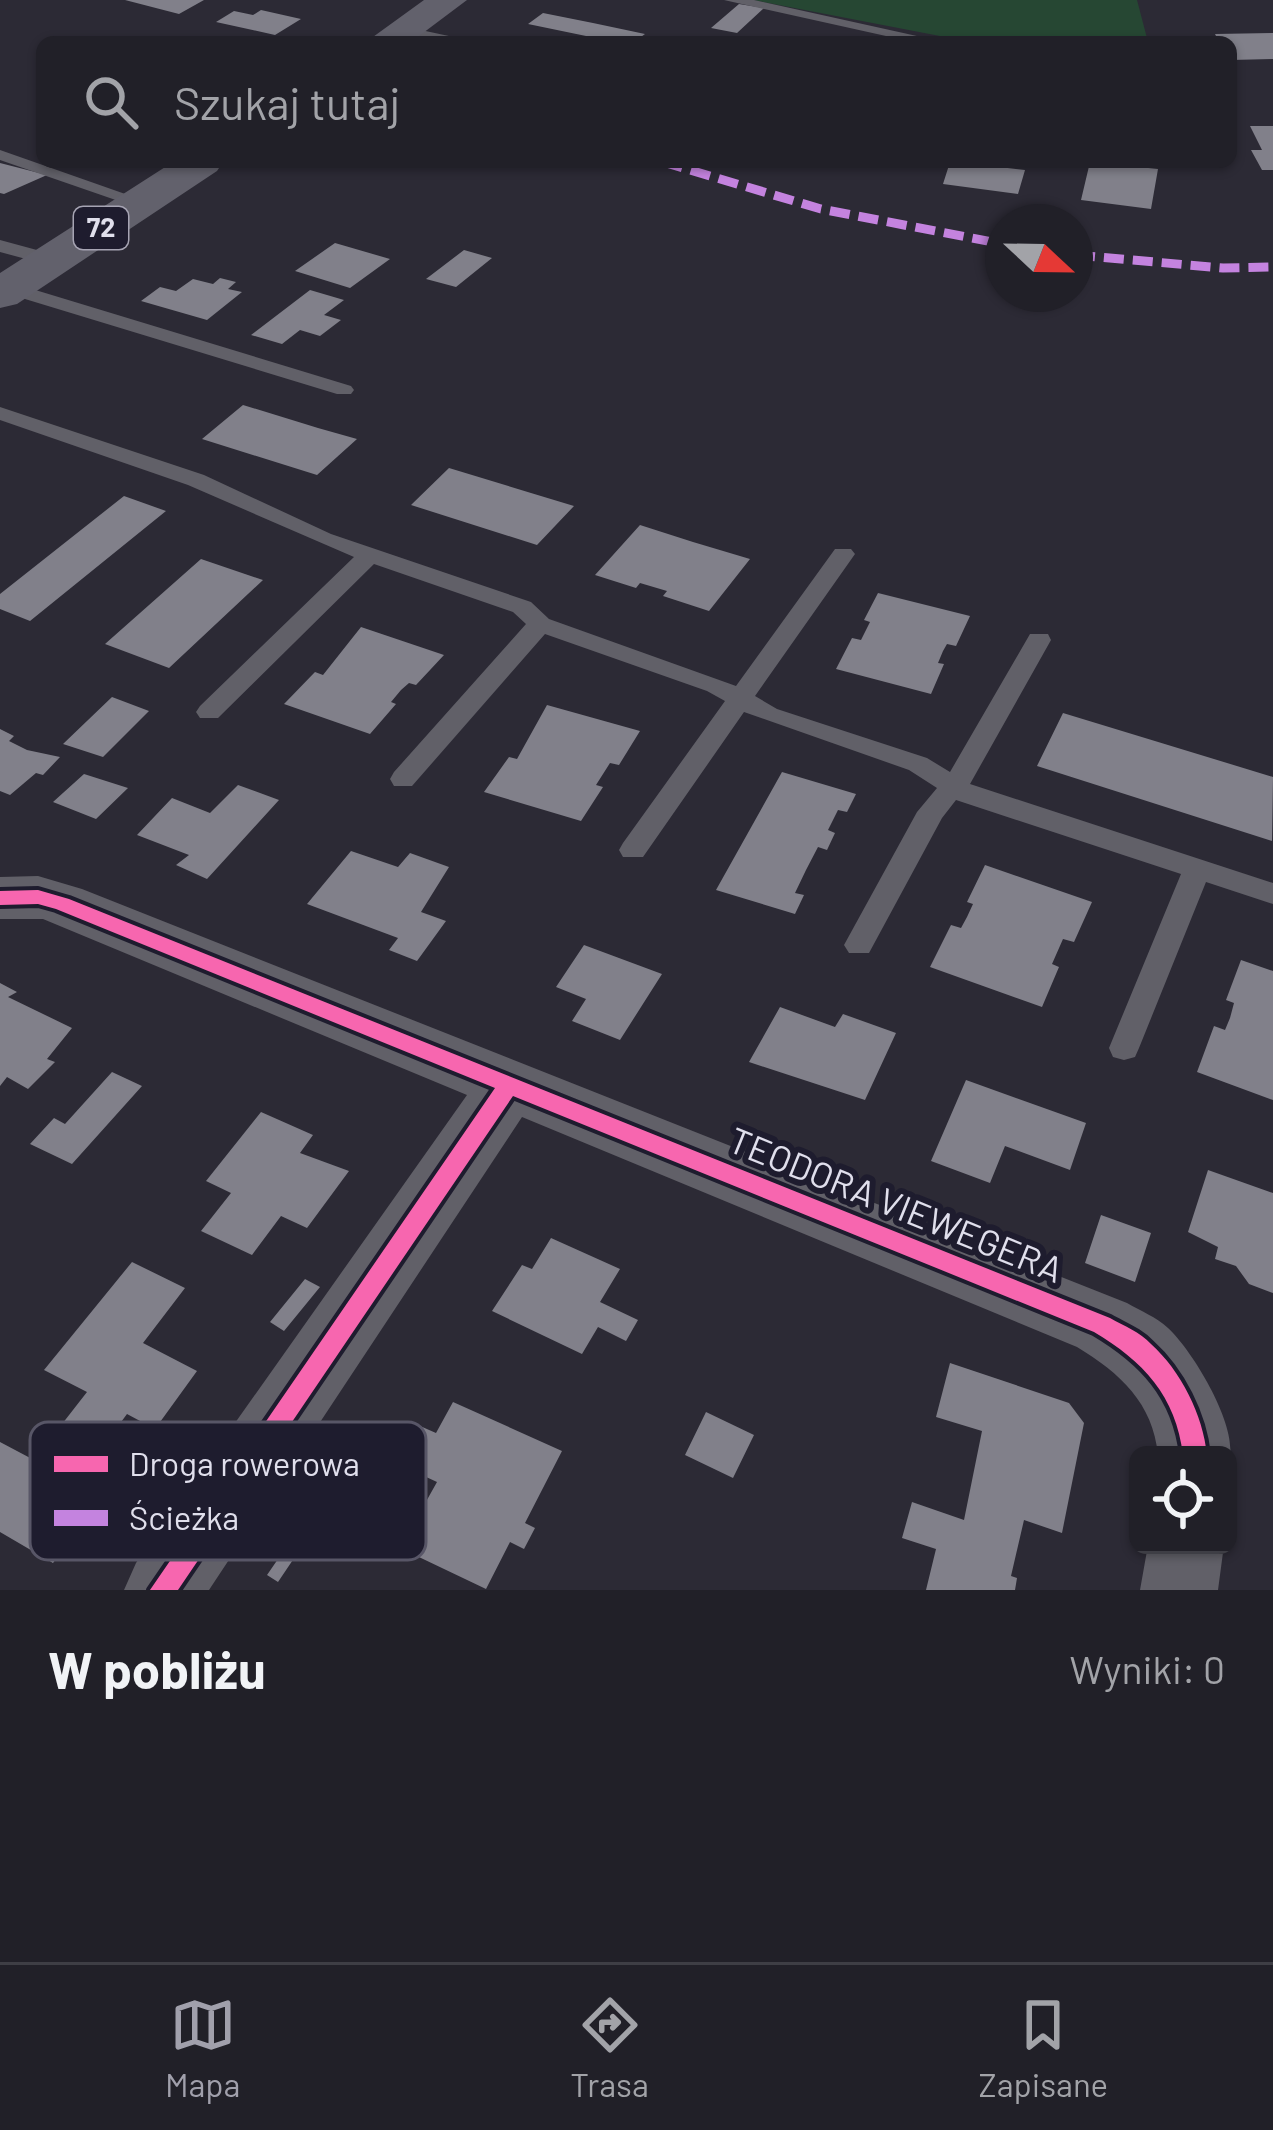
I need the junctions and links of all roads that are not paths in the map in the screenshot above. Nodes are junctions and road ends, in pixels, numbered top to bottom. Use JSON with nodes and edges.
{"nodes":[{"id":1,"x":448,"y":0,"type":"edge"},
{"id":2,"x":732,"y":0,"type":"edge"},
{"id":3,"x":393,"y":36,"type":"edge"},
{"id":4,"x":907,"y":36,"type":"edge"},
{"id":5,"x":0,"y":154,"type":"edge"},
{"id":6,"x":36,"y":163,"type":"edge"},
{"id":7,"x":54,"y":168,"type":"edge"},
{"id":8,"x":193,"y":168,"type":"edge"},
{"id":9,"x":140,"y":202,"type":"junction"},
{"id":10,"x":3,"y":276,"type":"edge"},
{"id":11,"x":344,"y":390,"type":"dead end"},
{"id":12,"x":0,"y":413,"type":"edge"},
{"id":13,"x":843,"y":554,"type":"dead end"},
{"id":14,"x":370,"y":555,"type":"junction"},
{"id":15,"x":540,"y":624,"type":"junction"},
{"id":16,"x":1039,"y":640,"type":"dead end"},
{"id":17,"x":739,"y":699,"type":"junction"},
{"id":18,"x":209,"y":712,"type":"dead end"},
{"id":19,"x":403,"y":778,"type":"dead end"},
{"id":20,"x":951,"y":784,"type":"junction"},
{"id":21,"x":633,"y":850,"type":"dead end"},
{"id":22,"x":1197,"y":869,"type":"junction"},
{"id":23,"x":1273,"y":894,"type":"edge"},
{"id":24,"x":0,"y":898,"type":"edge"},
{"id":25,"x":860,"y":945,"type":"dead end"},
{"id":26,"x":1124,"y":1048,"type":"dead end"},
{"id":27,"x":510,"y":1084,"type":"junction"},
{"id":28,"x":278,"y":1422,"type":"edge"},
{"id":29,"x":1193,"y":1446,"type":"edge"},
{"id":30,"x":1185,"y":1554,"type":"edge"},
{"id":31,"x":184,"y":1560,"type":"edge"},
{"id":32,"x":163,"y":1590,"type":"edge"},
{"id":33,"x":1179,"y":1590,"type":"edge"}],
"edges":[{"from":1,"to":3,"type":"main road"},
{"from":2,"to":4,"type":"lane"},
{"from":5,"to":6,"type":"lane"},
{"from":7,"to":9,"type":"lane"},
{"from":8,"to":9,"type":"main road","number":"72"},
{"from":9,"to":10,"type":"main road","number":"72"},
{"from":10,"to":11,"type":"lane"},
{"from":12,"to":14,"type":"lane"},
{"from":13,"to":17,"type":"lane"},
{"from":14,"to":15,"type":"lane"},
{"from":14,"to":18,"type":"lane"},
{"from":15,"to":17,"type":"lane"},
{"from":15,"to":19,"type":"lane"},
{"from":16,"to":20,"type":"lane"},
{"from":17,"to":20,"type":"lane"},
{"from":17,"to":21,"type":"lane"},
{"from":20,"to":22,"type":"lane"},
{"from":20,"to":25,"type":"lane"},
{"from":22,"to":23,"type":"lane"},
{"from":22,"to":26,"type":"lane"},
{"from":24,"to":27,"type":"street","name":"TEODORA VIEWEGERA"},
{"from":27,"to":28,"type":"street"},
{"from":27,"to":29,"type":"street","name":"TEODORA VIEWEGERA"},
{"from":30,"to":33,"type":"street"},
{"from":31,"to":32,"type":"street"}]}
